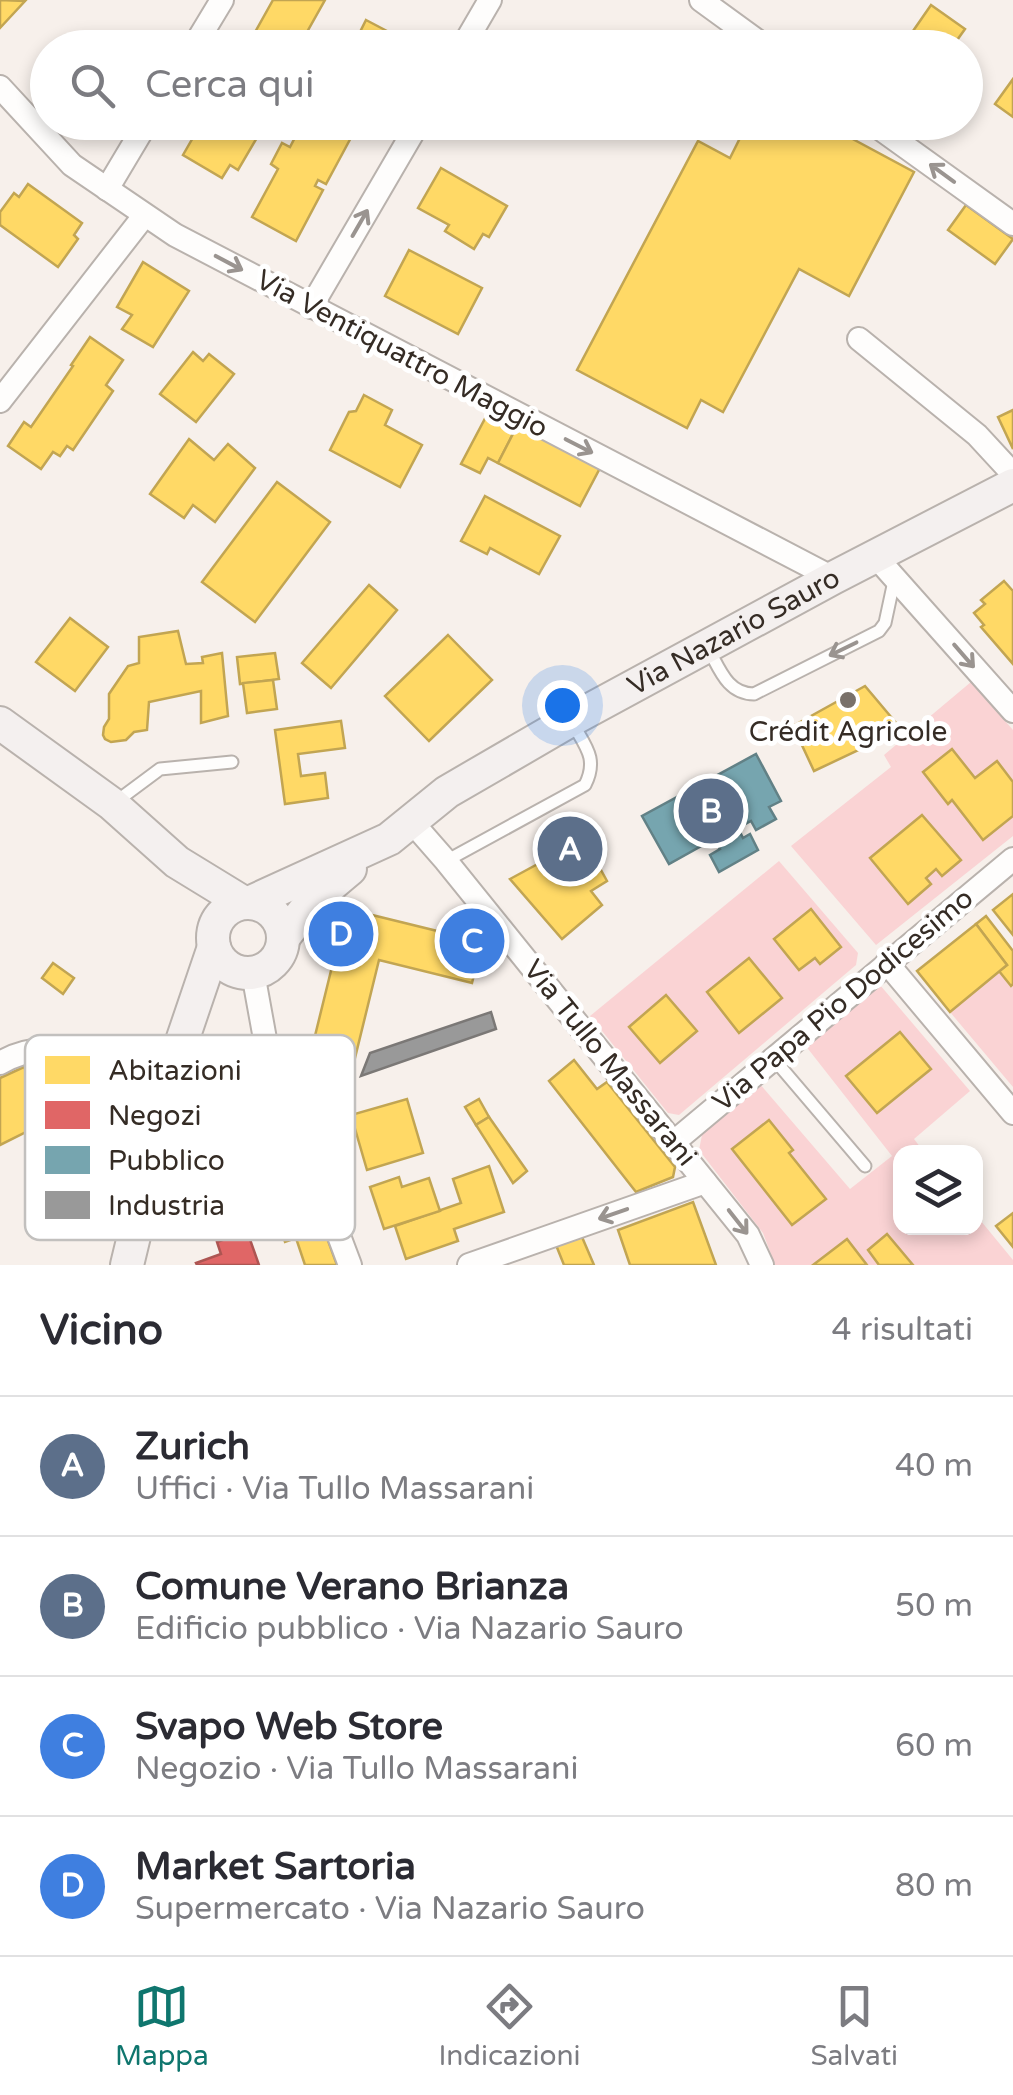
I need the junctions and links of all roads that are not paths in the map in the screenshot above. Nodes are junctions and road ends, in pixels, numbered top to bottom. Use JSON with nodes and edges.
{"nodes":[{"id":1,"x":222,"y":0,"type":"edge"},
{"id":2,"x":490,"y":0,"type":"edge"},
{"id":3,"x":700,"y":0,"type":"edge"},
{"id":4,"x":204,"y":30,"type":"edge"},
{"id":5,"x":472,"y":30,"type":"edge"},
{"id":6,"x":742,"y":30,"type":"edge"},
{"id":7,"x":0,"y":87,"type":"edge"},
{"id":8,"x":30,"y":120,"type":"edge"},
{"id":9,"x":48,"y":140,"type":"edge"},
{"id":10,"x":137,"y":140,"type":"edge"},
{"id":11,"x":409,"y":140,"type":"edge"},
{"id":12,"x":897,"y":140,"type":"edge"},
{"id":13,"x":107,"y":189,"type":"junction"},
{"id":14,"x":144,"y":216,"type":"junction"},
{"id":15,"x":1010,"y":217,"type":"edge"},
{"id":16,"x":312,"y":307,"type":"junction"},
{"id":17,"x":859,"y":339,"type":"dead end"},
{"id":18,"x":0,"y":401,"type":"edge"},
{"id":19,"x":1013,"y":474,"type":"edge"},
{"id":20,"x":1013,"y":485,"type":"edge"},
{"id":21,"x":886,"y":567,"type":"junction"},
{"id":22,"x":833,"y":578,"type":"junction"},
{"id":23,"x":708,"y":648,"type":"junction"},
{"id":24,"x":1013,"y":711,"type":"edge"},
{"id":25,"x":571,"y":720,"type":"junction"},
{"id":26,"x":0,"y":723,"type":"edge"},
{"id":27,"x":232,"y":762,"type":"dead end"},
{"id":28,"x":112,"y":804,"type":"junction"},
{"id":29,"x":400,"y":830,"type":"junction"},
{"id":30,"x":1013,"y":859,"type":"edge"},
{"id":31,"x":446,"y":861,"type":"junction"},
{"id":32,"x":232,"y":918,"type":"junction"},
{"id":33,"x":282,"y":938,"type":"junction"},
{"id":34,"x":887,"y":963,"type":"junction"},
{"id":35,"x":245,"y":972,"type":"junction"},
{"id":36,"x":183,"y":1035,"type":"edge"},
{"id":37,"x":184,"y":1035,"type":"edge"},
{"id":38,"x":264,"y":1035,"type":"edge"},
{"id":39,"x":25,"y":1052,"type":"edge"},
{"id":40,"x":774,"y":1058,"type":"junction"},
{"id":41,"x":0,"y":1063,"type":"edge"},
{"id":42,"x":1013,"y":1113,"type":"edge"},
{"id":43,"x":674,"y":1142,"type":"junction"},
{"id":44,"x":865,"y":1166,"type":"dead end"},
{"id":45,"x":705,"y":1182,"type":"junction"},
{"id":46,"x":133,"y":1240,"type":"edge"},
{"id":47,"x":341,"y":1240,"type":"edge"},
{"id":48,"x":127,"y":1265,"type":"edge"},
{"id":49,"x":350,"y":1265,"type":"edge"},
{"id":50,"x":470,"y":1265,"type":"edge"},
{"id":51,"x":762,"y":1265,"type":"edge"}],
"edges":[{"from":1,"to":4,"type":"street"},
{"from":2,"to":5,"type":"street"},
{"from":3,"to":6,"type":"street"},
{"from":7,"to":8,"type":"street","name":"Via Ventiquattro Maggio"},
{"from":9,"to":13,"type":"street","name":"Via Ventiquattro Maggio"},
{"from":10,"to":13,"type":"street"},
{"from":16,"to":11,"type":"street","one_way":true},
{"from":15,"to":12,"type":"street","one_way":true},
{"from":13,"to":14,"type":"street","name":"Via Ventiquattro Maggio"},
{"from":14,"to":16,"type":"street","name":"Via Ventiquattro Maggio","one_way":true},
{"from":14,"to":18,"type":"street"},
{"from":16,"to":22,"type":"street","name":"Via Ventiquattro Maggio","one_way":true},
{"from":17,"to":19,"type":"street"},
{"from":20,"to":21,"type":"main road","name":"Via Nazario Sauro"},
{"from":21,"to":22,"type":"main road","name":"Via Nazario Sauro"},
{"from":21,"to":23,"type":"lane","one_way":true},
{"from":21,"to":24,"type":"street","one_way":true},
{"from":22,"to":23,"type":"main road","name":"Via Nazario Sauro"},
{"from":23,"to":25,"type":"main road","name":"Via Nazario Sauro"},
{"from":25,"to":29,"type":"main road","name":"Via Nazario Sauro"},
{"from":25,"to":31,"type":"lane"},
{"from":26,"to":28,"type":"main road"},
{"from":27,"to":28,"type":"lane"},
{"from":28,"to":32,"type":"main road"},
{"from":29,"to":31,"type":"street","name":"Via Tullo Massarani"},
{"from":29,"to":32,"type":"main road","name":"Via Nazario Sauro"},
{"from":29,"to":33,"type":"main road"},
{"from":30,"to":34,"type":"street","name":"Via Papa Pio Dodicesimo"},
{"from":31,"to":43,"type":"street","name":"Via Tullo Massarani"},
{"from":32,"to":33,"type":"main road"},
{"from":32,"to":35,"type":"main road"},
{"from":32,"to":36,"type":"main road"},
{"from":33,"to":35,"type":"main road"},
{"from":34,"to":40,"type":"street","name":"Via Papa Pio Dodicesimo"},
{"from":34,"to":42,"type":"street"},
{"from":35,"to":37,"type":"main road"},
{"from":35,"to":38,"type":"street"},
{"from":39,"to":41,"type":"street"},
{"from":40,"to":43,"type":"street","name":"Via Papa Pio Dodicesimo"},
{"from":40,"to":44,"type":"lane"},
{"from":43,"to":45,"type":"street","name":"Via Tullo Massarani"},
{"from":45,"to":50,"type":"street","one_way":true},
{"from":45,"to":51,"type":"street","name":"Via Tullo Massarani","one_way":true},
{"from":46,"to":48,"type":"main road"},
{"from":47,"to":49,"type":"street"}]}
